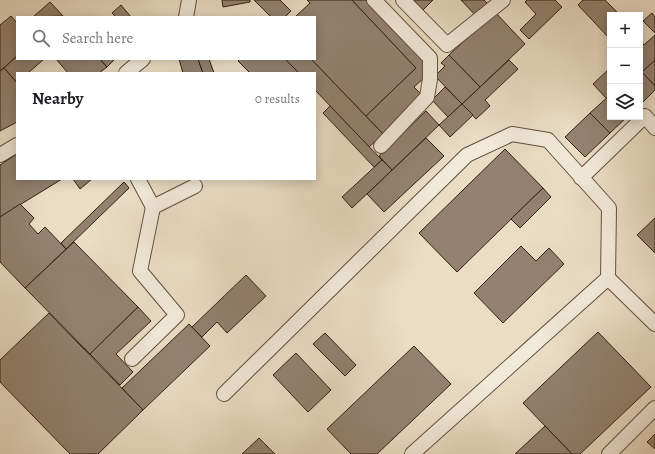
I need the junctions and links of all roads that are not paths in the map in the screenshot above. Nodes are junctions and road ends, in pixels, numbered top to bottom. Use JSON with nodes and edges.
{"nodes":[{"id":1,"x":189,"y":0,"type":"edge"},
{"id":2,"x":374,"y":0,"type":"edge"},
{"id":3,"x":403,"y":0,"type":"edge"},
{"id":4,"x":503,"y":0,"type":"edge"},
{"id":5,"x":186,"y":16,"type":"edge"},
{"id":6,"x":142,"y":60,"type":"edge"},
{"id":7,"x":127,"y":72,"type":"edge"},
{"id":8,"x":655,"y":128,"type":"edge"},
{"id":9,"x":16,"y":146,"type":"edge"},
{"id":10,"x":381,"y":146,"type":"dead end"},
{"id":11,"x":0,"y":155,"type":"edge"},
{"id":12,"x":581,"y":178,"type":"junction"},
{"id":13,"x":139,"y":180,"type":"edge"},
{"id":14,"x":195,"y":186,"type":"dead end"},
{"id":15,"x":153,"y":207,"type":"junction"},
{"id":16,"x":608,"y":278,"type":"junction"},
{"id":17,"x":655,"y":324,"type":"edge"},
{"id":18,"x":132,"y":359,"type":"dead end"},
{"id":19,"x":224,"y":394,"type":"dead end"},
{"id":20,"x":655,"y":408,"type":"edge"},
{"id":21,"x":412,"y":454,"type":"edge"},
{"id":22,"x":609,"y":454,"type":"edge"}],
"edges":[{"from":1,"to":5,"type":"lane"},
{"from":2,"to":10,"type":"lane"},
{"from":3,"to":4,"type":"lane"},
{"from":6,"to":7,"type":"lane"},
{"from":8,"to":12,"type":"lane"},
{"from":9,"to":11,"type":"lane"},
{"from":12,"to":16,"type":"lane"},
{"from":12,"to":19,"type":"lane"},
{"from":13,"to":15,"type":"lane"},
{"from":14,"to":15,"type":"lane"},
{"from":15,"to":18,"type":"lane"},
{"from":16,"to":17,"type":"lane"},
{"from":16,"to":21,"type":"lane"},
{"from":20,"to":22,"type":"lane"}]}
